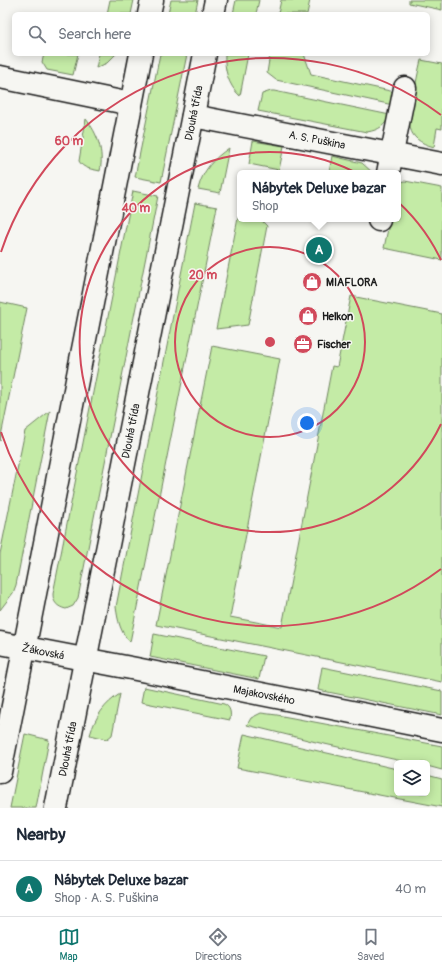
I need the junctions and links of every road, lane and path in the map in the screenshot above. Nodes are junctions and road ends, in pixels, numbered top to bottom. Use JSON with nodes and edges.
{"nodes":[{"id":1,"x":152,"y":0,"type":"edge"},
{"id":2,"x":216,"y":0,"type":"edge"},
{"id":3,"x":149,"y":12,"type":"edge"},
{"id":4,"x":213,"y":12,"type":"edge"},
{"id":5,"x":141,"y":56,"type":"edge"},
{"id":6,"x":205,"y":56,"type":"edge"},
{"id":7,"x":0,"y":77,"type":"edge"},
{"id":8,"x":405,"y":88,"type":"dead end"},
{"id":9,"x":132,"y":104,"type":"junction"},
{"id":10,"x":193,"y":116,"type":"junction"},
{"id":11,"x":390,"y":164,"type":"edge"},
{"id":12,"x":442,"y":164,"type":"edge"},
{"id":13,"x":0,"y":643,"type":"edge"},
{"id":14,"x":24,"y":648,"type":"junction"},
{"id":15,"x":86,"y":660,"type":"junction"},
{"id":16,"x":442,"y":730,"type":"edge"},
{"id":17,"x":0,"y":772,"type":"edge"},
{"id":18,"x":56,"y":808,"type":"edge"}],
"edges":[{"from":1,"to":3,"type":"main road"},
{"from":2,"to":4,"type":"main road"},
{"from":5,"to":9,"type":"main road"},
{"from":6,"to":10,"type":"main road","name":"Dlouhá třída"},
{"from":7,"to":9,"type":"main road"},
{"from":8,"to":11,"type":"main road"},
{"from":9,"to":14,"type":"main road"},
{"from":10,"to":11,"type":"main road","name":"A. S. Puškina"},
{"from":10,"to":15,"type":"main road","name":"Dlouhá třída"},
{"from":11,"to":12,"type":"main road","name":"A. S. Puškina"},
{"from":13,"to":14,"type":"main road","name":"Žákovská"},
{"from":14,"to":15,"type":"main road","name":"Žákovská"},
{"from":14,"to":17,"type":"main road"},
{"from":15,"to":16,"type":"main road","name":"Majakovského"},
{"from":15,"to":18,"type":"main road","name":"Dlouhá třída"}]}
